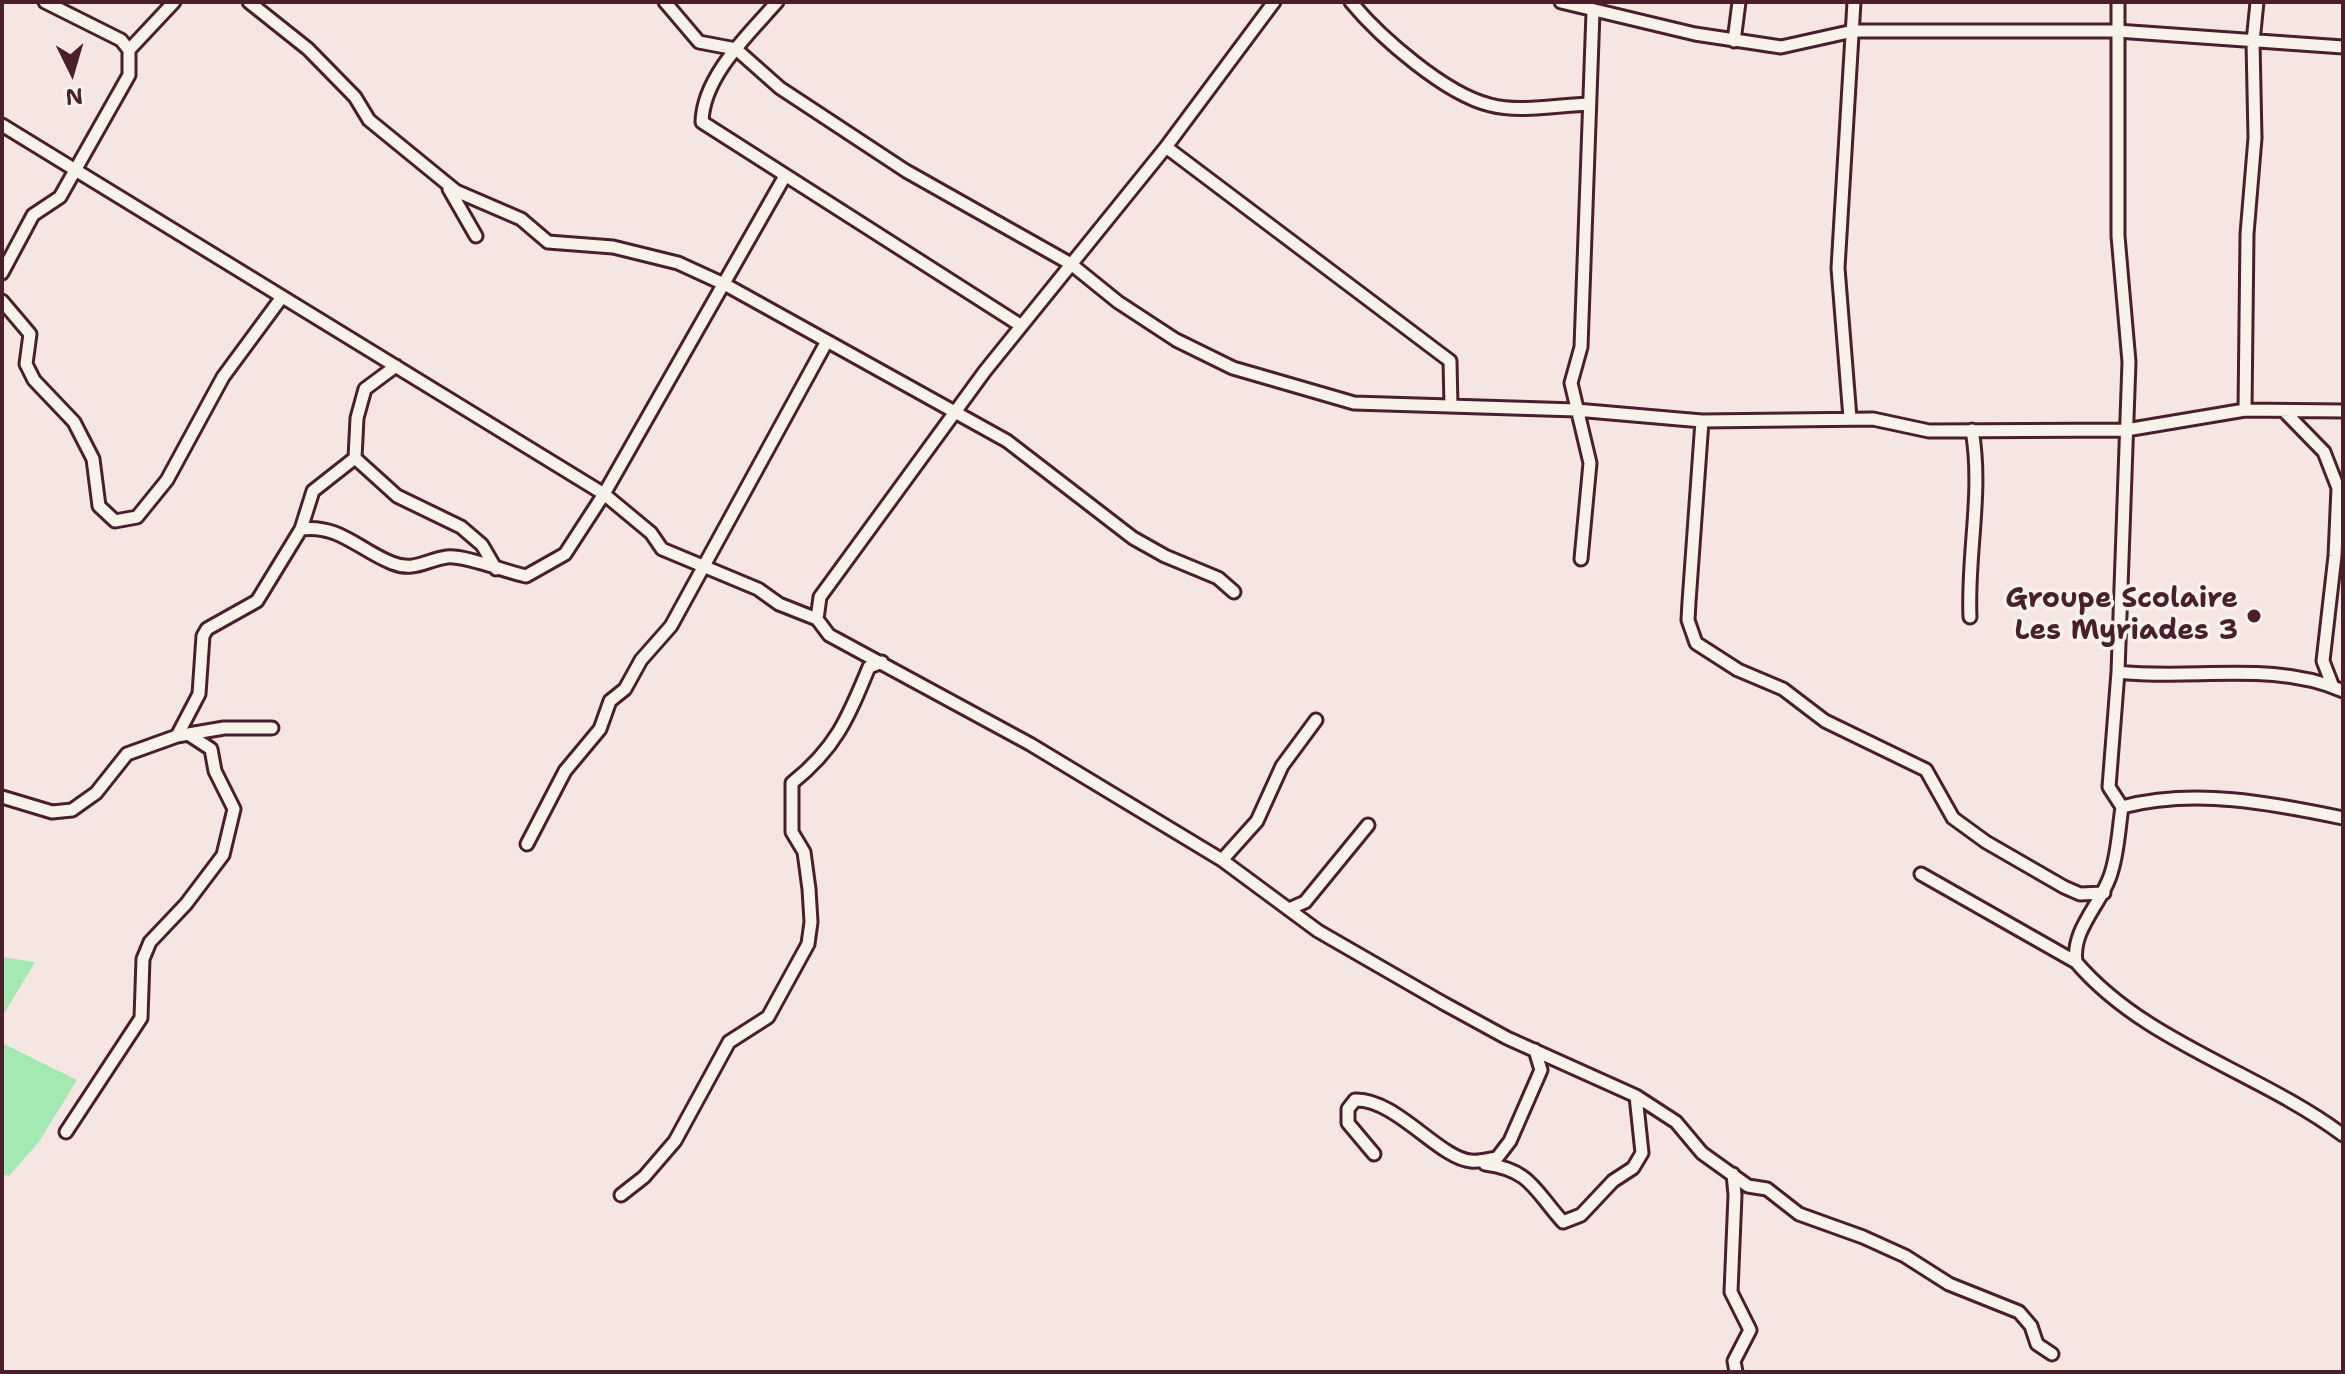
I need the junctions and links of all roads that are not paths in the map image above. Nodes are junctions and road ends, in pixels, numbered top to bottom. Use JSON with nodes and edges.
{"nodes":[{"id":1,"x":45,"y":2,"type":"edge"},
{"id":2,"x":174,"y":2,"type":"edge"},
{"id":3,"x":249,"y":2,"type":"edge"},
{"id":4,"x":665,"y":2,"type":"edge"},
{"id":5,"x":777,"y":2,"type":"edge"},
{"id":6,"x":1274,"y":2,"type":"edge"},
{"id":7,"x":1351,"y":2,"type":"edge"},
{"id":8,"x":1561,"y":2,"type":"edge"},
{"id":9,"x":1739,"y":2,"type":"edge"},
{"id":10,"x":1854,"y":2,"type":"edge"},
{"id":11,"x":2118,"y":2,"type":"edge"},
{"id":12,"x":2257,"y":2,"type":"edge"},
{"id":13,"x":1593,"y":12,"type":"junction"},
{"id":14,"x":1853,"y":31,"type":"junction"},
{"id":15,"x":2117,"y":31,"type":"junction"},
{"id":16,"x":1734,"y":41,"type":"junction"},
{"id":17,"x":2253,"y":42,"type":"junction"},
{"id":18,"x":2343,"y":47,"type":"edge"},
{"id":19,"x":736,"y":49,"type":"junction"},
{"id":20,"x":129,"y":50,"type":"junction"},
{"id":21,"x":1589,"y":104,"type":"junction"},
{"id":22,"x":2,"y":125,"type":"edge"},
{"id":23,"x":1166,"y":147,"type":"junction"},
{"id":24,"x":76,"y":167,"type":"junction"},
{"id":25,"x":785,"y":176,"type":"junction"},
{"id":26,"x":444,"y":182,"type":"junction"},
{"id":27,"x":476,"y":236,"type":"dead end"},
{"id":28,"x":1071,"y":264,"type":"junction"},
{"id":29,"x":2,"y":273,"type":"edge"},
{"id":30,"x":726,"y":285,"type":"junction"},
{"id":31,"x":282,"y":297,"type":"junction"},
{"id":32,"x":2,"y":301,"type":"edge"},
{"id":33,"x":1020,"y":325,"type":"junction"},
{"id":34,"x":826,"y":343,"type":"junction"},
{"id":35,"x":396,"y":366,"type":"junction"},
{"id":36,"x":1451,"y":406,"type":"junction"},
{"id":37,"x":1576,"y":410,"type":"junction"},
{"id":38,"x":2245,"y":410,"type":"junction"},
{"id":39,"x":2343,"y":411,"type":"edge"},
{"id":40,"x":2285,"y":412,"type":"junction"},
{"id":41,"x":955,"y":413,"type":"junction"},
{"id":42,"x":1850,"y":418,"type":"junction"},
{"id":43,"x":1702,"y":421,"type":"junction"},
{"id":44,"x":1972,"y":430,"type":"junction"},
{"id":45,"x":2126,"y":430,"type":"junction"},
{"id":46,"x":355,"y":458,"type":"junction"},
{"id":47,"x":604,"y":494,"type":"junction"},
{"id":48,"x":301,"y":529,"type":"junction"},
{"id":49,"x":1581,"y":559,"type":"dead end"},
{"id":50,"x":703,"y":566,"type":"junction"},
{"id":51,"x":496,"y":569,"type":"junction"},
{"id":52,"x":1234,"y":592,"type":"dead end"},
{"id":53,"x":1970,"y":617,"type":"dead end"},
{"id":54,"x":817,"y":619,"type":"junction"},
{"id":55,"x":882,"y":662,"type":"junction"},
{"id":56,"x":2118,"y":672,"type":"junction"},
{"id":57,"x":2338,"y":689,"type":"edge"},
{"id":58,"x":1316,"y":720,"type":"dead end"},
{"id":59,"x":272,"y":728,"type":"dead end"},
{"id":60,"x":177,"y":736,"type":"junction"},
{"id":61,"x":191,"y":736,"type":"junction"},
{"id":62,"x":2,"y":797,"type":"edge"},
{"id":63,"x":2122,"y":807,"type":"junction"},
{"id":64,"x":2343,"y":818,"type":"edge"},
{"id":65,"x":1368,"y":825,"type":"dead end"},
{"id":66,"x":527,"y":844,"type":"dead end"},
{"id":67,"x":1222,"y":860,"type":"junction"},
{"id":68,"x":1921,"y":874,"type":"dead end"},
{"id":69,"x":2104,"y":893,"type":"junction"},
{"id":70,"x":1289,"y":909,"type":"junction"},
{"id":71,"x":2076,"y":962,"type":"junction"},
{"id":72,"x":1535,"y":1050,"type":"junction"},
{"id":73,"x":1636,"y":1096,"type":"junction"},
{"id":74,"x":66,"y":1132,"type":"dead end"},
{"id":75,"x":2343,"y":1135,"type":"edge"},
{"id":76,"x":1374,"y":1154,"type":"dead end"},
{"id":77,"x":1469,"y":1162,"type":"junction"},
{"id":78,"x":1732,"y":1174,"type":"junction"},
{"id":79,"x":621,"y":1195,"type":"dead end"},
{"id":80,"x":2052,"y":1354,"type":"dead end"},
{"id":81,"x":1736,"y":1372,"type":"edge"}],
"edges":[{"from":1,"to":20,"type":"street"},
{"from":2,"to":20,"type":"street"},
{"from":3,"to":26,"type":"street"},
{"from":4,"to":19,"type":"street"},
{"from":5,"to":19,"type":"street"},
{"from":6,"to":23,"type":"street"},
{"from":7,"to":21,"type":"street"},
{"from":8,"to":13,"type":"street"},
{"from":9,"to":16,"type":"street"},
{"from":10,"to":14,"type":"street"},
{"from":11,"to":15,"type":"street"},
{"from":12,"to":17,"type":"street"},
{"from":13,"to":16,"type":"street"},
{"from":13,"to":21,"type":"street"},
{"from":14,"to":15,"type":"street"},
{"from":14,"to":16,"type":"street"},
{"from":14,"to":42,"type":"street"},
{"from":15,"to":17,"type":"street"},
{"from":15,"to":45,"type":"street"},
{"from":17,"to":18,"type":"street"},
{"from":17,"to":38,"type":"street"},
{"from":19,"to":25,"type":"street"},
{"from":19,"to":28,"type":"street"},
{"from":20,"to":24,"type":"street"},
{"from":21,"to":37,"type":"street"},
{"from":22,"to":24,"type":"street"},
{"from":23,"to":28,"type":"street"},
{"from":23,"to":36,"type":"street"},
{"from":24,"to":29,"type":"street"},
{"from":24,"to":31,"type":"street"},
{"from":25,"to":30,"type":"street"},
{"from":25,"to":33,"type":"street"},
{"from":26,"to":27,"type":"street"},
{"from":26,"to":30,"type":"street"},
{"from":28,"to":33,"type":"street"},
{"from":28,"to":36,"type":"street"},
{"from":30,"to":34,"type":"street"},
{"from":30,"to":47,"type":"street"},
{"from":31,"to":32,"type":"street"},
{"from":31,"to":35,"type":"street"},
{"from":33,"to":41,"type":"street"},
{"from":34,"to":41,"type":"street"},
{"from":34,"to":50,"type":"street"},
{"from":35,"to":46,"type":"street"},
{"from":35,"to":47,"type":"street"},
{"from":36,"to":37,"type":"street"},
{"from":37,"to":43,"type":"street"},
{"from":37,"to":49,"type":"street"},
{"from":38,"to":40,"type":"street"},
{"from":38,"to":45,"type":"street"},
{"from":39,"to":40,"type":"street"},
{"from":40,"to":57,"type":"street"},
{"from":41,"to":52,"type":"street"},
{"from":41,"to":54,"type":"street"},
{"from":42,"to":43,"type":"street"},
{"from":42,"to":44,"type":"street"},
{"from":43,"to":69,"type":"street"},
{"from":44,"to":45,"type":"street"},
{"from":44,"to":53,"type":"street"},
{"from":45,"to":56,"type":"street"},
{"from":46,"to":48,"type":"street"},
{"from":46,"to":51,"type":"street"},
{"from":47,"to":50,"type":"street"},
{"from":47,"to":51,"type":"street"},
{"from":48,"to":51,"type":"street"},
{"from":48,"to":60,"type":"street"},
{"from":50,"to":54,"type":"street"},
{"from":50,"to":66,"type":"street"},
{"from":54,"to":55,"type":"street"},
{"from":55,"to":67,"type":"street"},
{"from":55,"to":79,"type":"street"},
{"from":56,"to":57,"type":"street"},
{"from":56,"to":63,"type":"street"},
{"from":58,"to":67,"type":"street"},
{"from":59,"to":61,"type":"street"},
{"from":60,"to":61,"type":"street"},
{"from":60,"to":62,"type":"street"},
{"from":61,"to":74,"type":"street"},
{"from":63,"to":64,"type":"street"},
{"from":63,"to":69,"type":"street"},
{"from":65,"to":70,"type":"street"},
{"from":67,"to":70,"type":"street"},
{"from":68,"to":71,"type":"street"},
{"from":69,"to":71,"type":"street"},
{"from":70,"to":72,"type":"street"},
{"from":71,"to":75,"type":"street"},
{"from":72,"to":73,"type":"street"},
{"from":72,"to":77,"type":"street"},
{"from":73,"to":77,"type":"street"},
{"from":73,"to":78,"type":"street"},
{"from":76,"to":77,"type":"street"},
{"from":78,"to":80,"type":"street"},
{"from":78,"to":81,"type":"street"}]}
